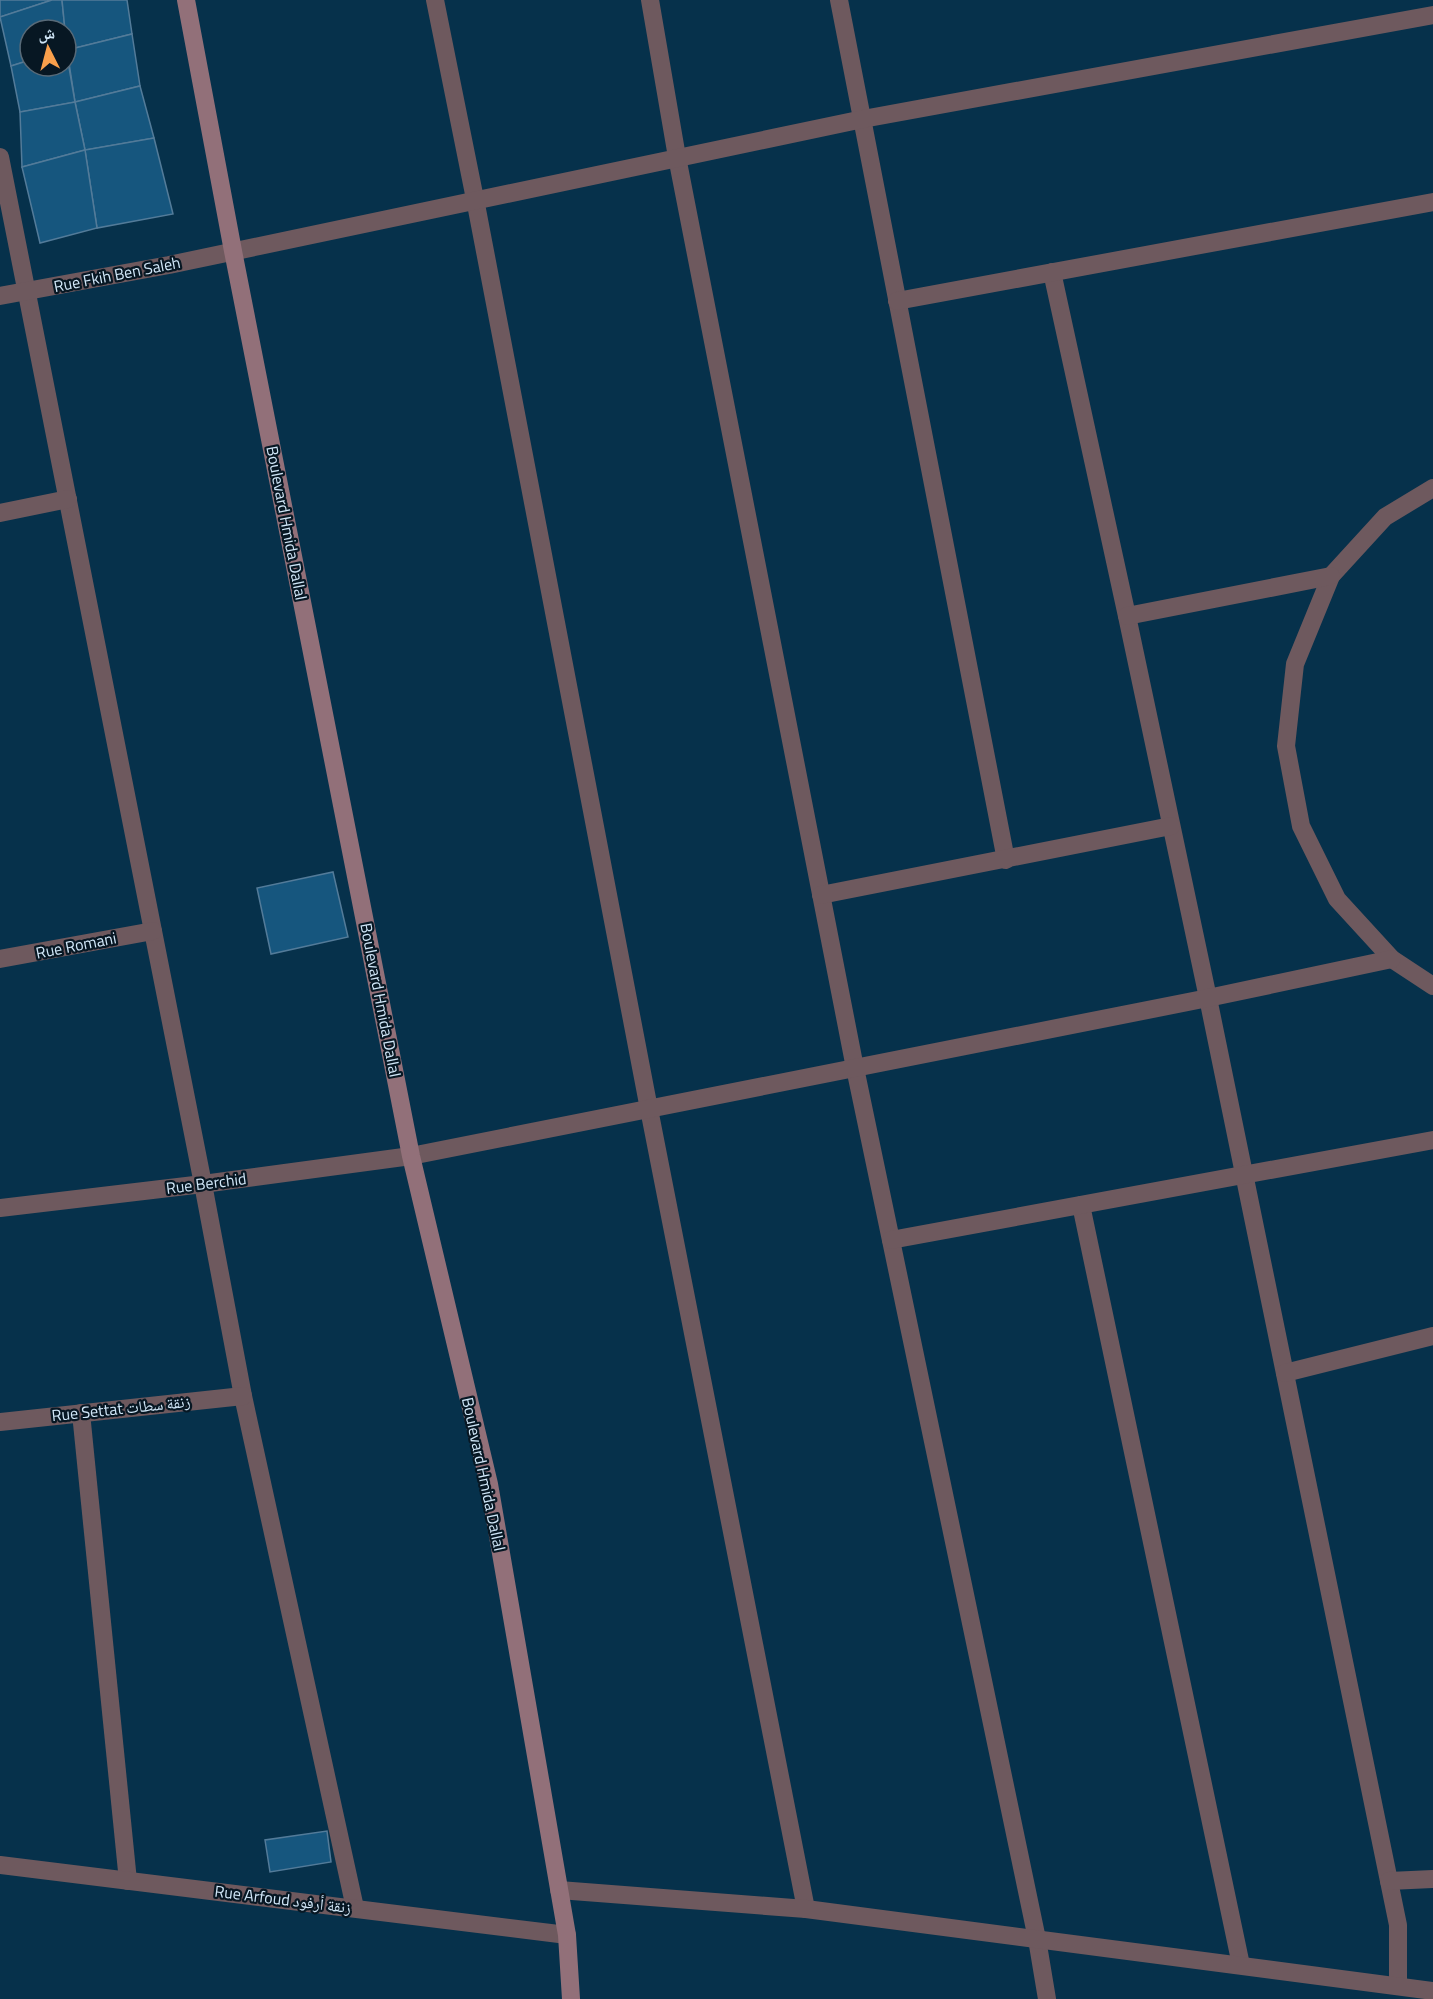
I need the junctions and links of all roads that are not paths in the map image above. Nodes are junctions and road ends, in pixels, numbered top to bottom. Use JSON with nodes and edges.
{"nodes":[{"id":1,"x":186,"y":0,"type":"edge"},
{"id":2,"x":435,"y":0,"type":"edge"},
{"id":3,"x":650,"y":0,"type":"edge"},
{"id":4,"x":839,"y":0,"type":"edge"},
{"id":5,"x":1433,"y":15,"type":"edge"},
{"id":6,"x":862,"y":119,"type":"junction"},
{"id":7,"x":0,"y":157,"type":"edge"},
{"id":8,"x":677,"y":157,"type":"junction"},
{"id":9,"x":475,"y":199,"type":"junction"},
{"id":10,"x":1433,"y":202,"type":"edge"},
{"id":11,"x":233,"y":251,"type":"junction"},
{"id":12,"x":1052,"y":272,"type":"junction"},
{"id":13,"x":26,"y":291,"type":"junction"},
{"id":14,"x":0,"y":296,"type":"edge"},
{"id":15,"x":897,"y":301,"type":"junction"},
{"id":16,"x":1433,"y":488,"type":"edge"},
{"id":17,"x":68,"y":499,"type":"junction"},
{"id":18,"x":0,"y":513,"type":"edge"},
{"id":19,"x":1331,"y":576,"type":"junction"},
{"id":20,"x":1127,"y":616,"type":"junction"},
{"id":21,"x":1171,"y":826,"type":"junction"},
{"id":22,"x":1006,"y":860,"type":"junction"},
{"id":23,"x":821,"y":895,"type":"junction"},
{"id":24,"x":153,"y":931,"type":"junction"},
{"id":25,"x":0,"y":959,"type":"edge"},
{"id":26,"x":1392,"y":959,"type":"junction"},
{"id":27,"x":1433,"y":986,"type":"edge"},
{"id":28,"x":1208,"y":998,"type":"junction"},
{"id":29,"x":855,"y":1068,"type":"junction"},
{"id":30,"x":649,"y":1109,"type":"junction"},
{"id":31,"x":1433,"y":1140,"type":"edge"},
{"id":32,"x":411,"y":1156,"type":"junction"},
{"id":33,"x":1244,"y":1174,"type":"junction"},
{"id":34,"x":203,"y":1184,"type":"junction"},
{"id":35,"x":1081,"y":1205,"type":"junction"},
{"id":36,"x":0,"y":1208,"type":"edge"},
{"id":37,"x":891,"y":1240,"type":"junction"},
{"id":38,"x":1433,"y":1336,"type":"edge"},
{"id":39,"x":1285,"y":1373,"type":"junction"},
{"id":40,"x":243,"y":1396,"type":"junction"},
{"id":41,"x":81,"y":1413,"type":"junction"},
{"id":42,"x":0,"y":1422,"type":"edge"},
{"id":43,"x":0,"y":1865,"type":"edge"},
{"id":44,"x":1433,"y":1879,"type":"edge"},
{"id":45,"x":129,"y":1881,"type":"junction"},
{"id":46,"x":1389,"y":1881,"type":"junction"},
{"id":47,"x":559,"y":1890,"type":"junction"},
{"id":48,"x":355,"y":1908,"type":"junction"},
{"id":49,"x":806,"y":1909,"type":"junction"},
{"id":50,"x":567,"y":1935,"type":"junction"},
{"id":51,"x":1037,"y":1939,"type":"junction"},
{"id":52,"x":1241,"y":1965,"type":"junction"},
{"id":53,"x":1398,"y":1986,"type":"junction"},
{"id":54,"x":1433,"y":1991,"type":"edge"},
{"id":55,"x":571,"y":1999,"type":"edge"},
{"id":56,"x":1047,"y":1999,"type":"edge"}],
"edges":[{"from":1,"to":11,"type":"street","name":"Boulevard Hmida Dallal"},
{"from":2,"to":9,"type":"street"},
{"from":3,"to":8,"type":"street"},
{"from":4,"to":6,"type":"street"},
{"from":5,"to":6,"type":"street","name":"Rue Fkih Ben Saleh"},
{"from":6,"to":8,"type":"street","name":"Rue Fkih Ben Saleh"},
{"from":6,"to":15,"type":"street"},
{"from":7,"to":13,"type":"street"},
{"from":8,"to":9,"type":"street","name":"Rue Fkih Ben Saleh"},
{"from":8,"to":23,"type":"street"},
{"from":9,"to":11,"type":"street","name":"Rue Fkih Ben Saleh"},
{"from":9,"to":30,"type":"street"},
{"from":10,"to":12,"type":"street"},
{"from":11,"to":13,"type":"street","name":"Rue Fkih Ben Saleh"},
{"from":11,"to":32,"type":"street","name":"Boulevard Hmida Dallal"},
{"from":12,"to":15,"type":"street"},
{"from":12,"to":20,"type":"street"},
{"from":13,"to":14,"type":"street","name":"Rue Fkih Ben Saleh"},
{"from":13,"to":17,"type":"street"},
{"from":15,"to":22,"type":"street"},
{"from":16,"to":19,"type":"street"},
{"from":17,"to":18,"type":"street"},
{"from":17,"to":24,"type":"street"},
{"from":19,"to":20,"type":"street"},
{"from":19,"to":26,"type":"street"},
{"from":20,"to":21,"type":"street"},
{"from":21,"to":22,"type":"street"},
{"from":21,"to":28,"type":"street"},
{"from":22,"to":23,"type":"street"},
{"from":23,"to":29,"type":"street"},
{"from":24,"to":25,"type":"street","name":"Rue Romani"},
{"from":24,"to":34,"type":"street"},
{"from":26,"to":27,"type":"street"},
{"from":26,"to":28,"type":"street","name":"Rue Berchid"},
{"from":28,"to":29,"type":"street","name":"Rue Berchid"},
{"from":28,"to":33,"type":"street"},
{"from":29,"to":30,"type":"street","name":"Rue Berchid"},
{"from":29,"to":37,"type":"street"},
{"from":30,"to":32,"type":"street","name":"Rue Berchid"},
{"from":30,"to":49,"type":"street"},
{"from":31,"to":33,"type":"street"},
{"from":32,"to":34,"type":"street","name":"Rue Berchid"},
{"from":32,"to":47,"type":"street","name":"Boulevard Hmida Dallal"},
{"from":33,"to":35,"type":"street"},
{"from":33,"to":39,"type":"street"},
{"from":34,"to":36,"type":"street","name":"Rue Berchid"},
{"from":34,"to":40,"type":"street"},
{"from":35,"to":37,"type":"street"},
{"from":35,"to":52,"type":"street"},
{"from":37,"to":51,"type":"street"},
{"from":38,"to":39,"type":"street"},
{"from":39,"to":46,"type":"street"},
{"from":40,"to":41,"type":"street","name":"Rue Settat زنقة سطات"},
{"from":40,"to":48,"type":"street"},
{"from":41,"to":42,"type":"street","name":"Rue Settat زنقة سطات"},
{"from":41,"to":45,"type":"street"},
{"from":43,"to":45,"type":"street","name":"Rue Arfoud زنقة أرفود"},
{"from":44,"to":46,"type":"street"},
{"from":45,"to":48,"type":"street","name":"Rue Arfoud زنقة أرفود"},
{"from":46,"to":53,"type":"street"},
{"from":47,"to":49,"type":"street"},
{"from":47,"to":50,"type":"street","name":"Boulevard Hmida Dallal"},
{"from":48,"to":50,"type":"street","name":"Rue Arfoud زنقة أرفود"},
{"from":49,"to":51,"type":"street"},
{"from":50,"to":55,"type":"street","name":"Boulevard Hmida Dallal"},
{"from":51,"to":52,"type":"street"},
{"from":51,"to":56,"type":"street"},
{"from":52,"to":53,"type":"street"},
{"from":53,"to":54,"type":"street"}]}
